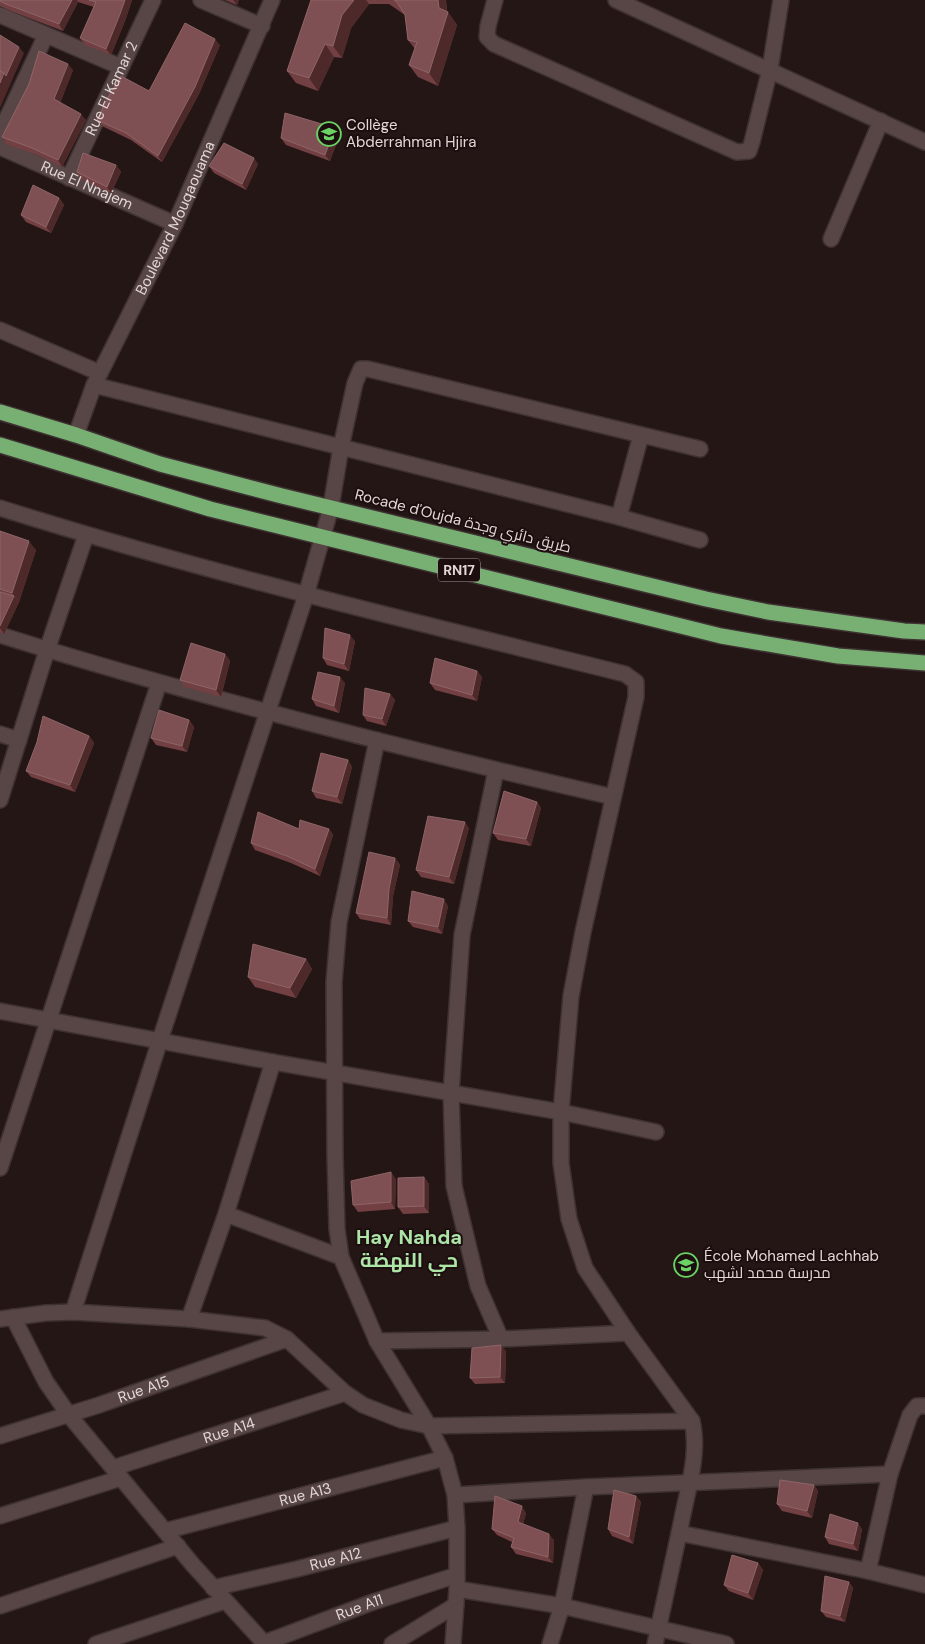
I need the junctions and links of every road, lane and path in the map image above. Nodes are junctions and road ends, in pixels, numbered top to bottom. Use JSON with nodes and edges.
{"nodes":[{"id":1,"x":153,"y":0,"type":"edge"},
{"id":2,"x":201,"y":0,"type":"edge"},
{"id":3,"x":272,"y":0,"type":"edge"},
{"id":4,"x":495,"y":0,"type":"edge"},
{"id":5,"x":616,"y":0,"type":"edge"},
{"id":6,"x":781,"y":0,"type":"edge"},
{"id":7,"x":0,"y":15,"type":"edge"},
{"id":8,"x":262,"y":26,"type":"junction"},
{"id":9,"x":46,"y":35,"type":"junction"},
{"id":10,"x":121,"y":67,"type":"junction"},
{"id":11,"x":770,"y":69,"type":"junction"},
{"id":12,"x":881,"y":121,"type":"junction"},
{"id":13,"x":0,"y":133,"type":"edge"},
{"id":14,"x":925,"y":142,"type":"edge"},
{"id":15,"x":0,"y":147,"type":"edge"},
{"id":16,"x":69,"y":178,"type":"junction"},
{"id":17,"x":175,"y":224,"type":"junction"},
{"id":18,"x":831,"y":238,"type":"dead end"},
{"id":19,"x":0,"y":330,"type":"edge"},
{"id":20,"x":97,"y":379,"type":"junction"},
{"id":21,"x":0,"y":412,"type":"edge"},
{"id":22,"x":76,"y":435,"type":"junction"},
{"id":23,"x":641,"y":436,"type":"junction"},
{"id":24,"x":0,"y":445,"type":"edge"},
{"id":25,"x":340,"y":447,"type":"junction"},
{"id":26,"x":700,"y":449,"type":"dead end"},
{"id":27,"x":331,"y":507,"type":"junction"},
{"id":28,"x":0,"y":508,"type":"edge"},
{"id":29,"x":619,"y":517,"type":"junction"},
{"id":30,"x":86,"y":535,"type":"junction"},
{"id":31,"x":322,"y":538,"type":"junction"},
{"id":32,"x":700,"y":540,"type":"dead end"},
{"id":33,"x":306,"y":595,"type":"junction"},
{"id":34,"x":925,"y":632,"type":"edge"},
{"id":35,"x":0,"y":635,"type":"edge"},
{"id":36,"x":47,"y":650,"type":"junction"},
{"id":37,"x":925,"y":663,"type":"edge"},
{"id":38,"x":158,"y":683,"type":"junction"},
{"id":39,"x":268,"y":713,"type":"junction"},
{"id":40,"x":0,"y":734,"type":"edge"},
{"id":41,"x":19,"y":740,"type":"junction"},
{"id":42,"x":377,"y":740,"type":"junction"},
{"id":43,"x":496,"y":770,"type":"junction"},
{"id":44,"x":613,"y":797,"type":"junction"},
{"id":45,"x":0,"y":800,"type":"edge"},
{"id":46,"x":0,"y":1010,"type":"edge"},
{"id":47,"x":49,"y":1020,"type":"junction"},
{"id":48,"x":160,"y":1040,"type":"junction"},
{"id":49,"x":273,"y":1062,"type":"junction"},
{"id":50,"x":334,"y":1072,"type":"junction"},
{"id":51,"x":451,"y":1094,"type":"junction"},
{"id":52,"x":560,"y":1112,"type":"junction"},
{"id":53,"x":656,"y":1132,"type":"dead end"},
{"id":54,"x":0,"y":1168,"type":"edge"},
{"id":55,"x":226,"y":1214,"type":"junction"},
{"id":56,"x":341,"y":1257,"type":"junction"},
{"id":57,"x":74,"y":1312,"type":"junction"},
{"id":58,"x":7,"y":1318,"type":"edge"},
{"id":59,"x":189,"y":1319,"type":"junction"},
{"id":60,"x":628,"y":1333,"type":"junction"},
{"id":61,"x":288,"y":1339,"type":"junction"},
{"id":62,"x":501,"y":1339,"type":"junction"},
{"id":63,"x":377,"y":1341,"type":"junction"},
{"id":64,"x":345,"y":1393,"type":"junction"},
{"id":65,"x":925,"y":1406,"type":"edge"},
{"id":66,"x":69,"y":1415,"type":"junction"},
{"id":67,"x":692,"y":1421,"type":"junction"},
{"id":68,"x":429,"y":1426,"type":"junction"},
{"id":69,"x":0,"y":1436,"type":"edge"},
{"id":70,"x":445,"y":1458,"type":"junction"},
{"id":71,"x":118,"y":1473,"type":"junction"},
{"id":72,"x":890,"y":1474,"type":"junction"},
{"id":73,"x":689,"y":1483,"type":"junction"},
{"id":74,"x":586,"y":1487,"type":"junction"},
{"id":75,"x":455,"y":1495,"type":"junction"},
{"id":76,"x":0,"y":1516,"type":"edge"},
{"id":77,"x":457,"y":1528,"type":"junction"},
{"id":78,"x":165,"y":1531,"type":"junction"},
{"id":79,"x":678,"y":1533,"type":"junction"},
{"id":80,"x":178,"y":1546,"type":"junction"},
{"id":81,"x":868,"y":1571,"type":"junction"},
{"id":82,"x":457,"y":1582,"type":"junction"},
{"id":83,"x":925,"y":1585,"type":"edge"},
{"id":84,"x":213,"y":1588,"type":"junction"},
{"id":85,"x":225,"y":1601,"type":"junction"},
{"id":86,"x":456,"y":1605,"type":"junction"},
{"id":87,"x":0,"y":1606,"type":"edge"},
{"id":88,"x":562,"y":1606,"type":"junction"},
{"id":89,"x":657,"y":1637,"type":"edge"},
{"id":90,"x":96,"y":1644,"type":"edge"},
{"id":91,"x":264,"y":1644,"type":"edge"},
{"id":92,"x":392,"y":1644,"type":"edge"},
{"id":93,"x":453,"y":1644,"type":"edge"},
{"id":94,"x":550,"y":1644,"type":"edge"},
{"id":95,"x":726,"y":1644,"type":"edge"}],
"edges":[{"from":1,"to":10,"type":"street","name":"Rue El Kamar 2"},
{"from":2,"to":8,"type":"street"},
{"from":3,"to":8,"type":"street","name":"Boulevard Mouqaouama"},
{"from":4,"to":11,"type":"street"},
{"from":5,"to":11,"type":"street"},
{"from":6,"to":11,"type":"street"},
{"from":7,"to":9,"type":"street"},
{"from":8,"to":17,"type":"street","name":"Boulevard Mouqaouama"},
{"from":9,"to":10,"type":"street"},
{"from":9,"to":13,"type":"street"},
{"from":10,"to":16,"type":"street","name":"Rue El Kamar 2"},
{"from":11,"to":12,"type":"street"},
{"from":12,"to":14,"type":"street"},
{"from":12,"to":18,"type":"street"},
{"from":15,"to":16,"type":"street","name":"Rue El Nnajem"},
{"from":16,"to":17,"type":"street","name":"Rue El Nnajem"},
{"from":17,"to":20,"type":"street","name":"Boulevard Mouqaouama"},
{"from":19,"to":20,"type":"street"},
{"from":20,"to":22,"type":"street","name":"Boulevard Mouqaouama"},
{"from":20,"to":25,"type":"street"},
{"from":21,"to":22,"type":"highway","name":"Rocade d'Oujda طريق دائري وجدة","number":"RN17"},
{"from":22,"to":27,"type":"highway","name":"Rocade d'Oujda طريق دائري وجدة","number":"RN17"},
{"from":23,"to":25,"type":"street"},
{"from":23,"to":26,"type":"street"},
{"from":23,"to":29,"type":"street"},
{"from":24,"to":31,"type":"highway","number":"RN17"},
{"from":25,"to":27,"type":"street"},
{"from":25,"to":29,"type":"street"},
{"from":27,"to":31,"type":"street"},
{"from":27,"to":34,"type":"highway","name":"Rocade d'Oujda طريق دائري وجدة","number":"RN17"},
{"from":28,"to":30,"type":"street"},
{"from":29,"to":32,"type":"street"},
{"from":30,"to":33,"type":"street"},
{"from":30,"to":36,"type":"street"},
{"from":31,"to":33,"type":"street"},
{"from":31,"to":37,"type":"highway","number":"RN17"},
{"from":33,"to":39,"type":"street"},
{"from":33,"to":44,"type":"street"},
{"from":35,"to":36,"type":"street"},
{"from":36,"to":38,"type":"street"},
{"from":36,"to":41,"type":"street"},
{"from":38,"to":39,"type":"street"},
{"from":38,"to":47,"type":"street"},
{"from":39,"to":42,"type":"street"},
{"from":39,"to":48,"type":"street"},
{"from":40,"to":41,"type":"street"},
{"from":41,"to":45,"type":"street"},
{"from":42,"to":43,"type":"street"},
{"from":42,"to":50,"type":"street"},
{"from":43,"to":44,"type":"street"},
{"from":43,"to":51,"type":"street"},
{"from":44,"to":52,"type":"street"},
{"from":46,"to":47,"type":"street"},
{"from":47,"to":48,"type":"street"},
{"from":47,"to":54,"type":"street"},
{"from":48,"to":49,"type":"street"},
{"from":48,"to":57,"type":"street"},
{"from":49,"to":50,"type":"street"},
{"from":49,"to":55,"type":"street"},
{"from":50,"to":51,"type":"street"},
{"from":50,"to":56,"type":"street"},
{"from":51,"to":52,"type":"street"},
{"from":51,"to":62,"type":"street"},
{"from":52,"to":53,"type":"street"},
{"from":52,"to":60,"type":"street"},
{"from":55,"to":56,"type":"street"},
{"from":55,"to":59,"type":"street"},
{"from":56,"to":63,"type":"street"},
{"from":57,"to":58,"type":"street"},
{"from":57,"to":59,"type":"street"},
{"from":58,"to":66,"type":"street"},
{"from":59,"to":61,"type":"street"},
{"from":60,"to":62,"type":"street"},
{"from":60,"to":67,"type":"street"},
{"from":61,"to":64,"type":"street"},
{"from":61,"to":66,"type":"street","name":"Rue A15"},
{"from":62,"to":63,"type":"street"},
{"from":63,"to":68,"type":"street"},
{"from":64,"to":68,"type":"street"},
{"from":64,"to":71,"type":"street","name":"Rue A14"},
{"from":65,"to":72,"type":"street"},
{"from":66,"to":69,"type":"street","name":"Rue A15"},
{"from":66,"to":71,"type":"street"},
{"from":67,"to":68,"type":"street"},
{"from":67,"to":73,"type":"street"},
{"from":68,"to":70,"type":"street"},
{"from":70,"to":75,"type":"street"},
{"from":70,"to":78,"type":"street","name":"Rue A13"},
{"from":71,"to":76,"type":"street","name":"Rue A14"},
{"from":71,"to":78,"type":"street"},
{"from":72,"to":73,"type":"street"},
{"from":72,"to":81,"type":"street"},
{"from":73,"to":74,"type":"street"},
{"from":73,"to":79,"type":"street"},
{"from":74,"to":75,"type":"street"},
{"from":74,"to":88,"type":"street"},
{"from":75,"to":77,"type":"street"},
{"from":77,"to":82,"type":"street"},
{"from":77,"to":84,"type":"street","name":"Rue A12"},
{"from":78,"to":80,"type":"street"},
{"from":79,"to":81,"type":"street"},
{"from":79,"to":89,"type":"street"},
{"from":80,"to":84,"type":"street"},
{"from":80,"to":87,"type":"street"},
{"from":81,"to":83,"type":"street"},
{"from":82,"to":86,"type":"street"},
{"from":82,"to":88,"type":"street"},
{"from":82,"to":91,"type":"street","name":"Rue A11"},
{"from":84,"to":85,"type":"street"},
{"from":85,"to":90,"type":"street"},
{"from":85,"to":91,"type":"street"},
{"from":86,"to":92,"type":"street"},
{"from":86,"to":93,"type":"street"},
{"from":88,"to":89,"type":"street"},
{"from":88,"to":94,"type":"street"},
{"from":89,"to":95,"type":"street"}]}
